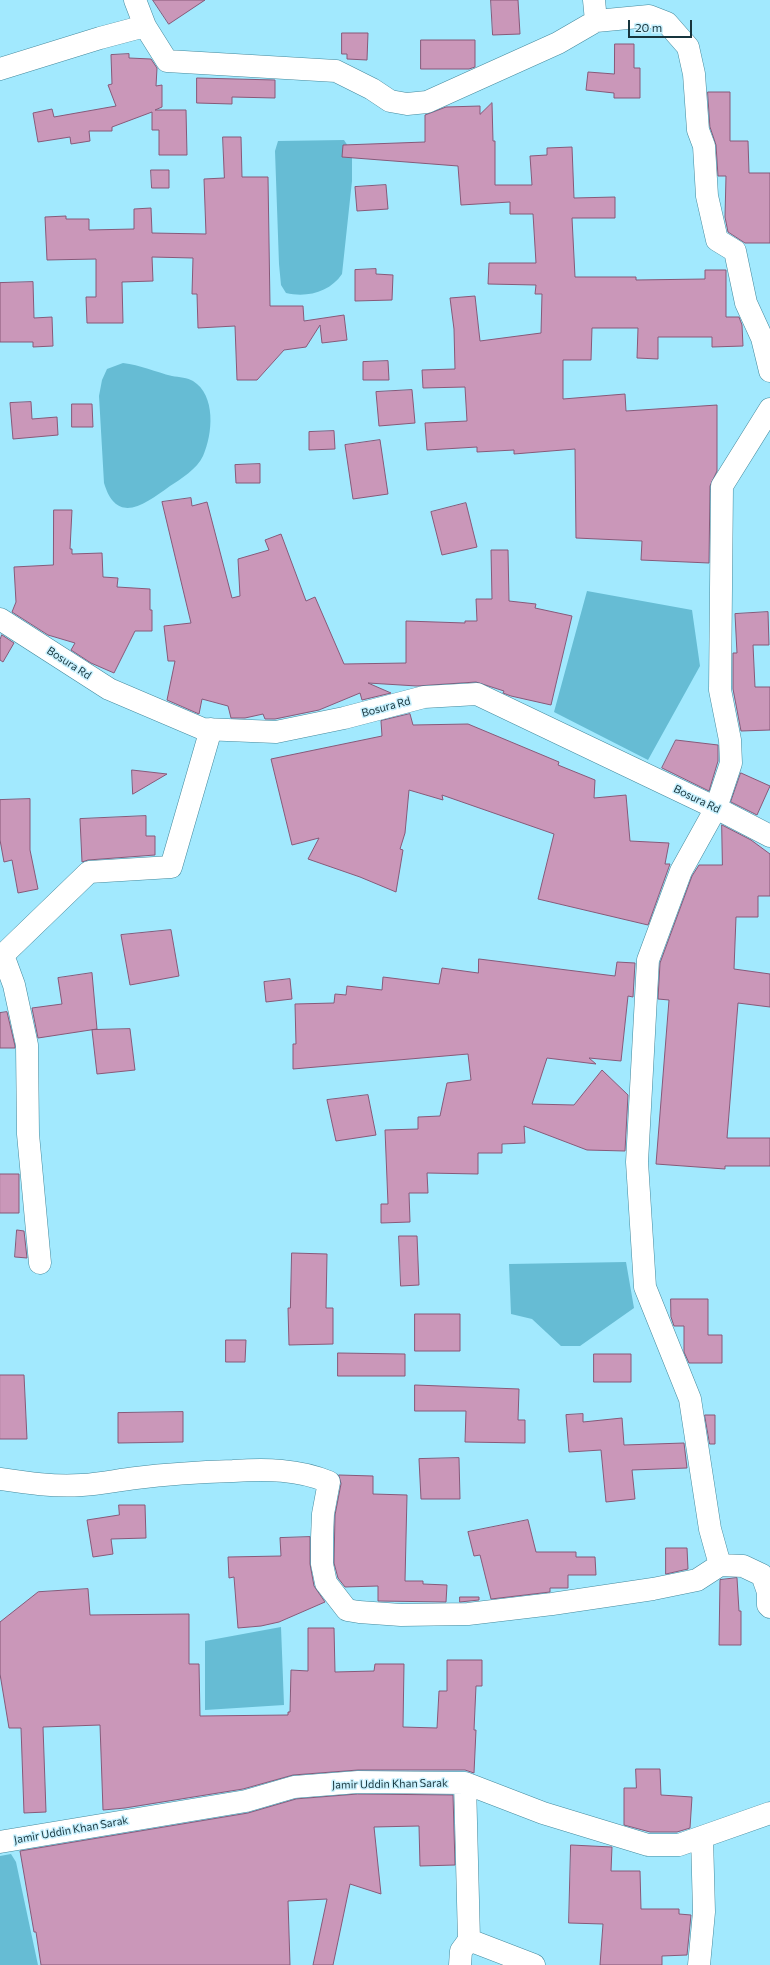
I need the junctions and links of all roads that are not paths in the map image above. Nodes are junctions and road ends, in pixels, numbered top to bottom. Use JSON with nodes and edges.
{"nodes":[{"id":1,"x":135,"y":0,"type":"edge"},
{"id":2,"x":594,"y":0,"type":"edge"},
{"id":3,"x":596,"y":21,"type":"junction"},
{"id":4,"x":145,"y":26,"type":"junction"},
{"id":5,"x":0,"y":69,"type":"edge"},
{"id":6,"x":770,"y":371,"type":"edge"},
{"id":7,"x":770,"y":409,"type":"edge"},
{"id":8,"x":0,"y":619,"type":"edge"},
{"id":9,"x":211,"y":729,"type":"junction"},
{"id":10,"x":716,"y":808,"type":"junction"},
{"id":11,"x":770,"y":836,"type":"edge"},
{"id":12,"x":40,"y":1263,"type":"dead end"},
{"id":13,"x":0,"y":1479,"type":"edge"},
{"id":14,"x":720,"y":1566,"type":"junction"},
{"id":15,"x":770,"y":1607,"type":"edge"},
{"id":16,"x":465,"y":1783,"type":"junction"},
{"id":17,"x":770,"y":1812,"type":"edge"},
{"id":18,"x":702,"y":1837,"type":"junction"},
{"id":19,"x":0,"y":1842,"type":"edge"},
{"id":20,"x":469,"y":1940,"type":"junction"},
{"id":21,"x":460,"y":1965,"type":"edge"},
{"id":22,"x":534,"y":1965,"type":"edge"},
{"id":23,"x":699,"y":1965,"type":"edge"}],
"edges":[{"from":1,"to":4,"type":"street"},
{"from":2,"to":3,"type":"street"},
{"from":3,"to":4,"type":"street"},
{"from":3,"to":6,"type":"street"},
{"from":4,"to":5,"type":"street"},
{"from":7,"to":10,"type":"street"},
{"from":8,"to":9,"type":"street","name":"Bosura Rd"},
{"from":9,"to":10,"type":"street","name":"Bosura Rd"},
{"from":9,"to":12,"type":"street"},
{"from":10,"to":11,"type":"street","name":"Bosura Rd"},
{"from":10,"to":14,"type":"street"},
{"from":13,"to":14,"type":"street"},
{"from":14,"to":15,"type":"street"},
{"from":16,"to":18,"type":"street","name":"Jamir Uddin Khan Sarak"},
{"from":16,"to":19,"type":"street","name":"Jamir Uddin Khan Sarak"},
{"from":16,"to":20,"type":"street"},
{"from":17,"to":18,"type":"street","name":"Jamir Uddin Khan Sarak"},
{"from":18,"to":23,"type":"street"},
{"from":20,"to":21,"type":"street"},
{"from":20,"to":22,"type":"street"}]}
